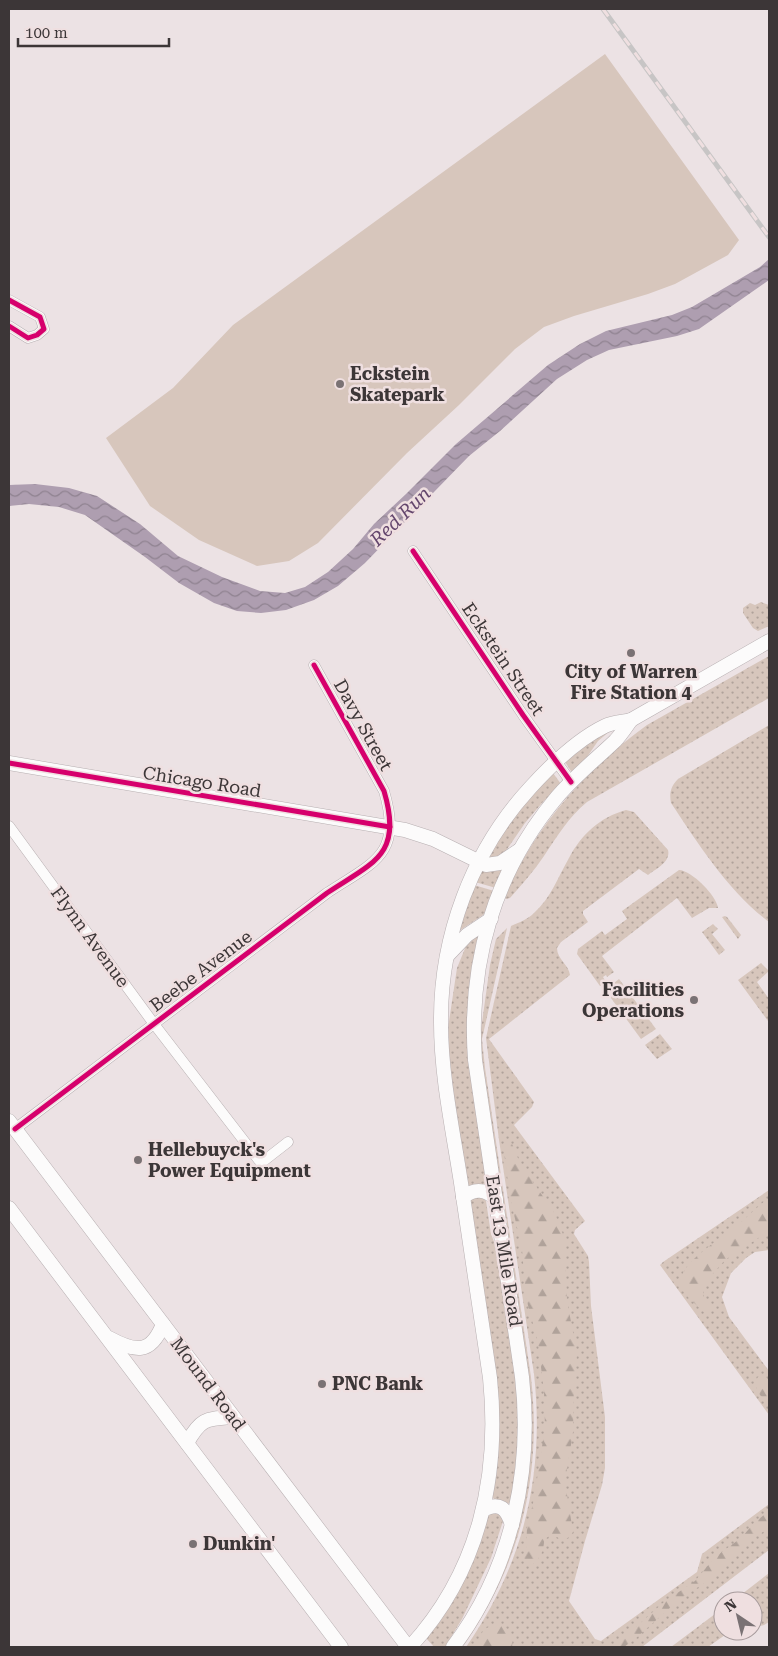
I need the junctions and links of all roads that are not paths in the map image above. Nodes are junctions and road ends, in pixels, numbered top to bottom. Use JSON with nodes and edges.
{"nodes":[{"id":1,"x":9,"y":300,"type":"edge"},
{"id":2,"x":9,"y":326,"type":"edge"},
{"id":3,"x":413,"y":551,"type":"dead end"},
{"id":4,"x":769,"y":641,"type":"edge"},
{"id":5,"x":314,"y":666,"type":"dead end"},
{"id":6,"x":631,"y":720,"type":"junction"},
{"id":7,"x":556,"y":762,"type":"junction"},
{"id":8,"x":9,"y":763,"type":"edge"},
{"id":9,"x":571,"y":782,"type":"junction"},
{"id":10,"x":9,"y":826,"type":"edge"},
{"id":11,"x":390,"y":828,"type":"junction"},
{"id":12,"x":521,"y":849,"type":"junction"},
{"id":13,"x":478,"y":861,"type":"junction"},
{"id":14,"x":490,"y":919,"type":"junction"},
{"id":15,"x":447,"y":956,"type":"junction"},
{"id":16,"x":154,"y":1024,"type":"junction"},
{"id":17,"x":12,"y":1125,"type":"edge"},
{"id":18,"x":288,"y":1142,"type":"dead end"},
{"id":19,"x":463,"y":1197,"type":"junction"},
{"id":20,"x":496,"y":1199,"type":"junction"},
{"id":21,"x":9,"y":1208,"type":"edge"},
{"id":22,"x":163,"y":1324,"type":"junction"},
{"id":23,"x":106,"y":1337,"type":"junction"},
{"id":24,"x":233,"y":1417,"type":"junction"},
{"id":25,"x":187,"y":1443,"type":"junction"},
{"id":26,"x":483,"y":1510,"type":"junction"},
{"id":27,"x":512,"y":1526,"type":"junction"},
{"id":28,"x":341,"y":1647,"type":"edge"},
{"id":29,"x":409,"y":1647,"type":"edge"},
{"id":30,"x":453,"y":1647,"type":"edge"}],
"edges":[{"from":1,"to":2,"type":"street"},
{"from":3,"to":7,"type":"street","name":"Eckstein Street"},
{"from":4,"to":6,"type":"main road"},
{"from":5,"to":11,"type":"street","name":"Davy Street"},
{"from":6,"to":7,"type":"main road"},
{"from":6,"to":9,"type":"main road"},
{"from":7,"to":9,"type":"street","name":"Eckstein Street"},
{"from":7,"to":13,"type":"main road"},
{"from":8,"to":11,"type":"main road","name":"Chicago Road"},
{"from":9,"to":12,"type":"main road"},
{"from":10,"to":16,"type":"street","name":"Flynn Avenue"},
{"from":11,"to":13,"type":"main road","name":"Chicago Road"},
{"from":11,"to":16,"type":"street","name":"Beebe Avenue"},
{"from":12,"to":13,"type":"main road"},
{"from":12,"to":14,"type":"main road","name":"East 13 Mile Road"},
{"from":13,"to":15,"type":"main road","name":"East 13 Mile Road"},
{"from":14,"to":15,"type":"main road"},
{"from":14,"to":20,"type":"main road","name":"East 13 Mile Road"},
{"from":15,"to":19,"type":"main road","name":"East 13 Mile Road"},
{"from":16,"to":17,"type":"street","name":"Beebe Avenue"},
{"from":16,"to":18,"type":"street","name":"Flynn Avenue"},
{"from":17,"to":22,"type":"main road","name":"Mound Road"},
{"from":19,"to":20,"type":"main road"},
{"from":19,"to":26,"type":"main road","name":"East 13 Mile Road"},
{"from":20,"to":27,"type":"main road","name":"East 13 Mile Road"},
{"from":21,"to":23,"type":"main road"},
{"from":22,"to":23,"type":"main road"},
{"from":22,"to":24,"type":"main road","name":"Mound Road"},
{"from":23,"to":25,"type":"main road"},
{"from":24,"to":25,"type":"main road"},
{"from":24,"to":29,"type":"main road","name":"Mound Road"},
{"from":25,"to":28,"type":"main road"},
{"from":26,"to":27,"type":"main road"},
{"from":26,"to":29,"type":"main road","name":"East 13 Mile Road"},
{"from":27,"to":30,"type":"main road","name":"East 13 Mile Road"}]}
